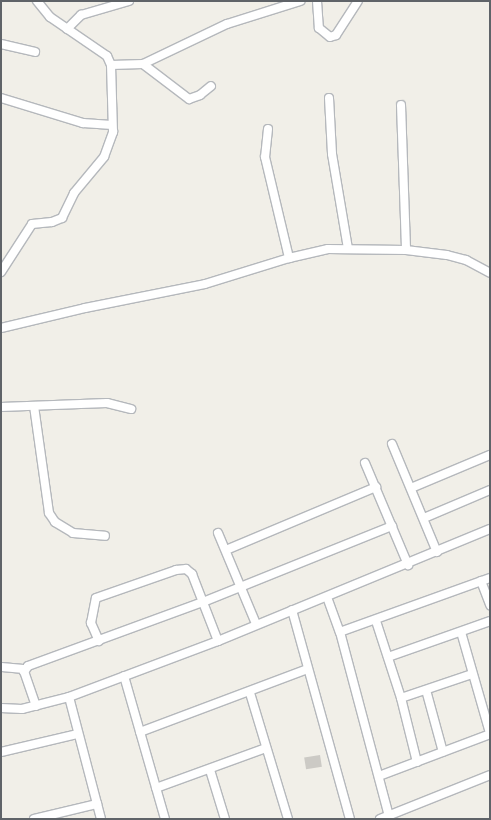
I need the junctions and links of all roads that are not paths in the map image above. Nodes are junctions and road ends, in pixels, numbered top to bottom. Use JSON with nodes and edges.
{"nodes":[{"id":1,"x":37,"y":1,"type":"edge"},
{"id":2,"x":129,"y":1,"type":"edge"},
{"id":3,"x":300,"y":1,"type":"edge"},
{"id":4,"x":317,"y":1,"type":"edge"},
{"id":5,"x":358,"y":1,"type":"edge"},
{"id":6,"x":100,"y":4,"type":"edge"},
{"id":7,"x":67,"y":29,"type":"junction"},
{"id":8,"x":1,"y":44,"type":"edge"},
{"id":9,"x":35,"y":52,"type":"dead end"},
{"id":10,"x":143,"y":64,"type":"junction"},
{"id":11,"x":110,"y":65,"type":"junction"},
{"id":12,"x":211,"y":86,"type":"dead end"},
{"id":13,"x":1,"y":98,"type":"edge"},
{"id":14,"x":329,"y":98,"type":"dead end"},
{"id":15,"x":400,"y":105,"type":"dead end"},
{"id":16,"x":112,"y":125,"type":"junction"},
{"id":17,"x":268,"y":129,"type":"dead end"},
{"id":18,"x":348,"y":249,"type":"junction"},
{"id":19,"x":406,"y":250,"type":"junction"},
{"id":20,"x":289,"y":258,"type":"junction"},
{"id":21,"x":1,"y":272,"type":"edge"},
{"id":22,"x":490,"y":273,"type":"edge"},
{"id":23,"x":1,"y":328,"type":"edge"},
{"id":24,"x":34,"y":406,"type":"junction"},
{"id":25,"x":1,"y":407,"type":"edge"},
{"id":26,"x":131,"y":409,"type":"dead end"},
{"id":27,"x":392,"y":444,"type":"dead end"},
{"id":28,"x":490,"y":455,"type":"edge"},
{"id":29,"x":365,"y":463,"type":"dead end"},
{"id":30,"x":376,"y":487,"type":"junction"},
{"id":31,"x":410,"y":488,"type":"junction"},
{"id":32,"x":490,"y":490,"type":"edge"},
{"id":33,"x":424,"y":518,"type":"junction"},
{"id":34,"x":392,"y":526,"type":"junction"},
{"id":35,"x":490,"y":529,"type":"edge"},
{"id":36,"x":218,"y":533,"type":"dead end"},
{"id":37,"x":105,"y":536,"type":"dead end"},
{"id":38,"x":226,"y":550,"type":"junction"},
{"id":39,"x":437,"y":552,"type":"junction"},
{"id":40,"x":408,"y":564,"type":"junction"},
{"id":41,"x":490,"y":578,"type":"edge"},
{"id":42,"x":481,"y":581,"type":"junction"},
{"id":43,"x":240,"y":585,"type":"junction"},
{"id":44,"x":327,"y":597,"type":"junction"},
{"id":45,"x":203,"y":602,"type":"junction"},
{"id":46,"x":490,"y":605,"type":"edge"},
{"id":47,"x":292,"y":610,"type":"junction"},
{"id":48,"x":376,"y":620,"type":"junction"},
{"id":49,"x":490,"y":621,"type":"edge"},
{"id":50,"x":256,"y":624,"type":"junction"},
{"id":51,"x":340,"y":632,"type":"junction"},
{"id":52,"x":461,"y":632,"type":"junction"},
{"id":53,"x":100,"y":641,"type":"junction"},
{"id":54,"x":218,"y":641,"type":"junction"},
{"id":55,"x":388,"y":657,"type":"junction"},
{"id":56,"x":1,"y":667,"type":"edge"},
{"id":57,"x":25,"y":669,"type":"junction"},
{"id":58,"x":308,"y":669,"type":"junction"},
{"id":59,"x":472,"y":674,"type":"junction"},
{"id":60,"x":124,"y":676,"type":"junction"},
{"id":61,"x":426,"y":690,"type":"junction"},
{"id":62,"x":250,"y":693,"type":"junction"},
{"id":63,"x":69,"y":697,"type":"junction"},
{"id":64,"x":401,"y":698,"type":"junction"},
{"id":65,"x":36,"y":706,"type":"junction"},
{"id":66,"x":1,"y":708,"type":"edge"},
{"id":67,"x":140,"y":732,"type":"junction"},
{"id":68,"x":78,"y":734,"type":"junction"},
{"id":69,"x":490,"y":734,"type":"edge"},
{"id":70,"x":266,"y":748,"type":"junction"},
{"id":71,"x":1,"y":752,"type":"edge"},
{"id":72,"x":443,"y":752,"type":"junction"},
{"id":73,"x":417,"y":762,"type":"junction"},
{"id":74,"x":210,"y":770,"type":"junction"},
{"id":75,"x":490,"y":775,"type":"edge"},
{"id":76,"x":379,"y":776,"type":"junction"},
{"id":77,"x":156,"y":788,"type":"junction"},
{"id":78,"x":97,"y":804,"type":"junction"},
{"id":79,"x":389,"y":816,"type":"junction"},
{"id":80,"x":34,"y":819,"type":"edge"},
{"id":81,"x":101,"y":819,"type":"edge"},
{"id":82,"x":165,"y":819,"type":"edge"},
{"id":83,"x":225,"y":819,"type":"edge"},
{"id":84,"x":288,"y":819,"type":"edge"},
{"id":85,"x":350,"y":819,"type":"edge"},
{"id":86,"x":380,"y":819,"type":"edge"}],
"edges":[{"from":1,"to":7,"type":"street"},
{"from":2,"to":6,"type":"street"},
{"from":3,"to":10,"type":"street"},
{"from":4,"to":5,"type":"street"},
{"from":6,"to":7,"type":"street"},
{"from":7,"to":11,"type":"street"},
{"from":8,"to":9,"type":"street"},
{"from":10,"to":11,"type":"street"},
{"from":10,"to":12,"type":"street"},
{"from":11,"to":16,"type":"street"},
{"from":13,"to":16,"type":"street"},
{"from":14,"to":18,"type":"street"},
{"from":15,"to":19,"type":"street"},
{"from":16,"to":21,"type":"street"},
{"from":17,"to":20,"type":"street"},
{"from":18,"to":19,"type":"street"},
{"from":18,"to":20,"type":"street"},
{"from":19,"to":22,"type":"street"},
{"from":20,"to":23,"type":"street"},
{"from":24,"to":25,"type":"street"},
{"from":24,"to":26,"type":"street"},
{"from":24,"to":37,"type":"street"},
{"from":27,"to":31,"type":"street"},
{"from":28,"to":31,"type":"street"},
{"from":29,"to":30,"type":"street"},
{"from":30,"to":34,"type":"street"},
{"from":30,"to":38,"type":"street"},
{"from":31,"to":33,"type":"street"},
{"from":32,"to":33,"type":"street"},
{"from":33,"to":39,"type":"street"},
{"from":34,"to":40,"type":"street"},
{"from":34,"to":43,"type":"street"},
{"from":35,"to":39,"type":"street"},
{"from":36,"to":38,"type":"street"},
{"from":38,"to":43,"type":"street"},
{"from":39,"to":40,"type":"street"},
{"from":40,"to":44,"type":"street"},
{"from":41,"to":42,"type":"street"},
{"from":42,"to":46,"type":"street"},
{"from":42,"to":48,"type":"street"},
{"from":43,"to":45,"type":"street"},
{"from":43,"to":50,"type":"street"},
{"from":44,"to":47,"type":"street"},
{"from":44,"to":51,"type":"street"},
{"from":45,"to":53,"type":"street"},
{"from":45,"to":53,"type":"street"},
{"from":45,"to":54,"type":"street"},
{"from":47,"to":50,"type":"street"},
{"from":47,"to":58,"type":"street"},
{"from":48,"to":51,"type":"street"},
{"from":48,"to":55,"type":"street"},
{"from":49,"to":52,"type":"street"},
{"from":50,"to":54,"type":"street"},
{"from":51,"to":76,"type":"street"},
{"from":52,"to":55,"type":"street"},
{"from":52,"to":59,"type":"street"},
{"from":53,"to":57,"type":"street"},
{"from":54,"to":60,"type":"street"},
{"from":55,"to":64,"type":"street"},
{"from":56,"to":57,"type":"street"},
{"from":57,"to":65,"type":"street"},
{"from":58,"to":62,"type":"street"},
{"from":58,"to":85,"type":"street"},
{"from":59,"to":61,"type":"street"},
{"from":59,"to":69,"type":"street"},
{"from":60,"to":63,"type":"street"},
{"from":60,"to":67,"type":"street"},
{"from":61,"to":64,"type":"street"},
{"from":61,"to":72,"type":"street"},
{"from":62,"to":67,"type":"street"},
{"from":62,"to":70,"type":"street"},
{"from":63,"to":65,"type":"street"},
{"from":63,"to":68,"type":"street"},
{"from":64,"to":73,"type":"street"},
{"from":65,"to":66,"type":"street"},
{"from":67,"to":77,"type":"street"},
{"from":68,"to":71,"type":"street"},
{"from":68,"to":78,"type":"street"},
{"from":69,"to":72,"type":"street"},
{"from":70,"to":74,"type":"street"},
{"from":70,"to":84,"type":"street"},
{"from":72,"to":73,"type":"street"},
{"from":73,"to":76,"type":"street"},
{"from":74,"to":77,"type":"street"},
{"from":74,"to":83,"type":"street"},
{"from":75,"to":79,"type":"street"},
{"from":76,"to":79,"type":"street"},
{"from":77,"to":82,"type":"street"},
{"from":78,"to":80,"type":"street"},
{"from":78,"to":81,"type":"street"},
{"from":79,"to":86,"type":"street"}]}
